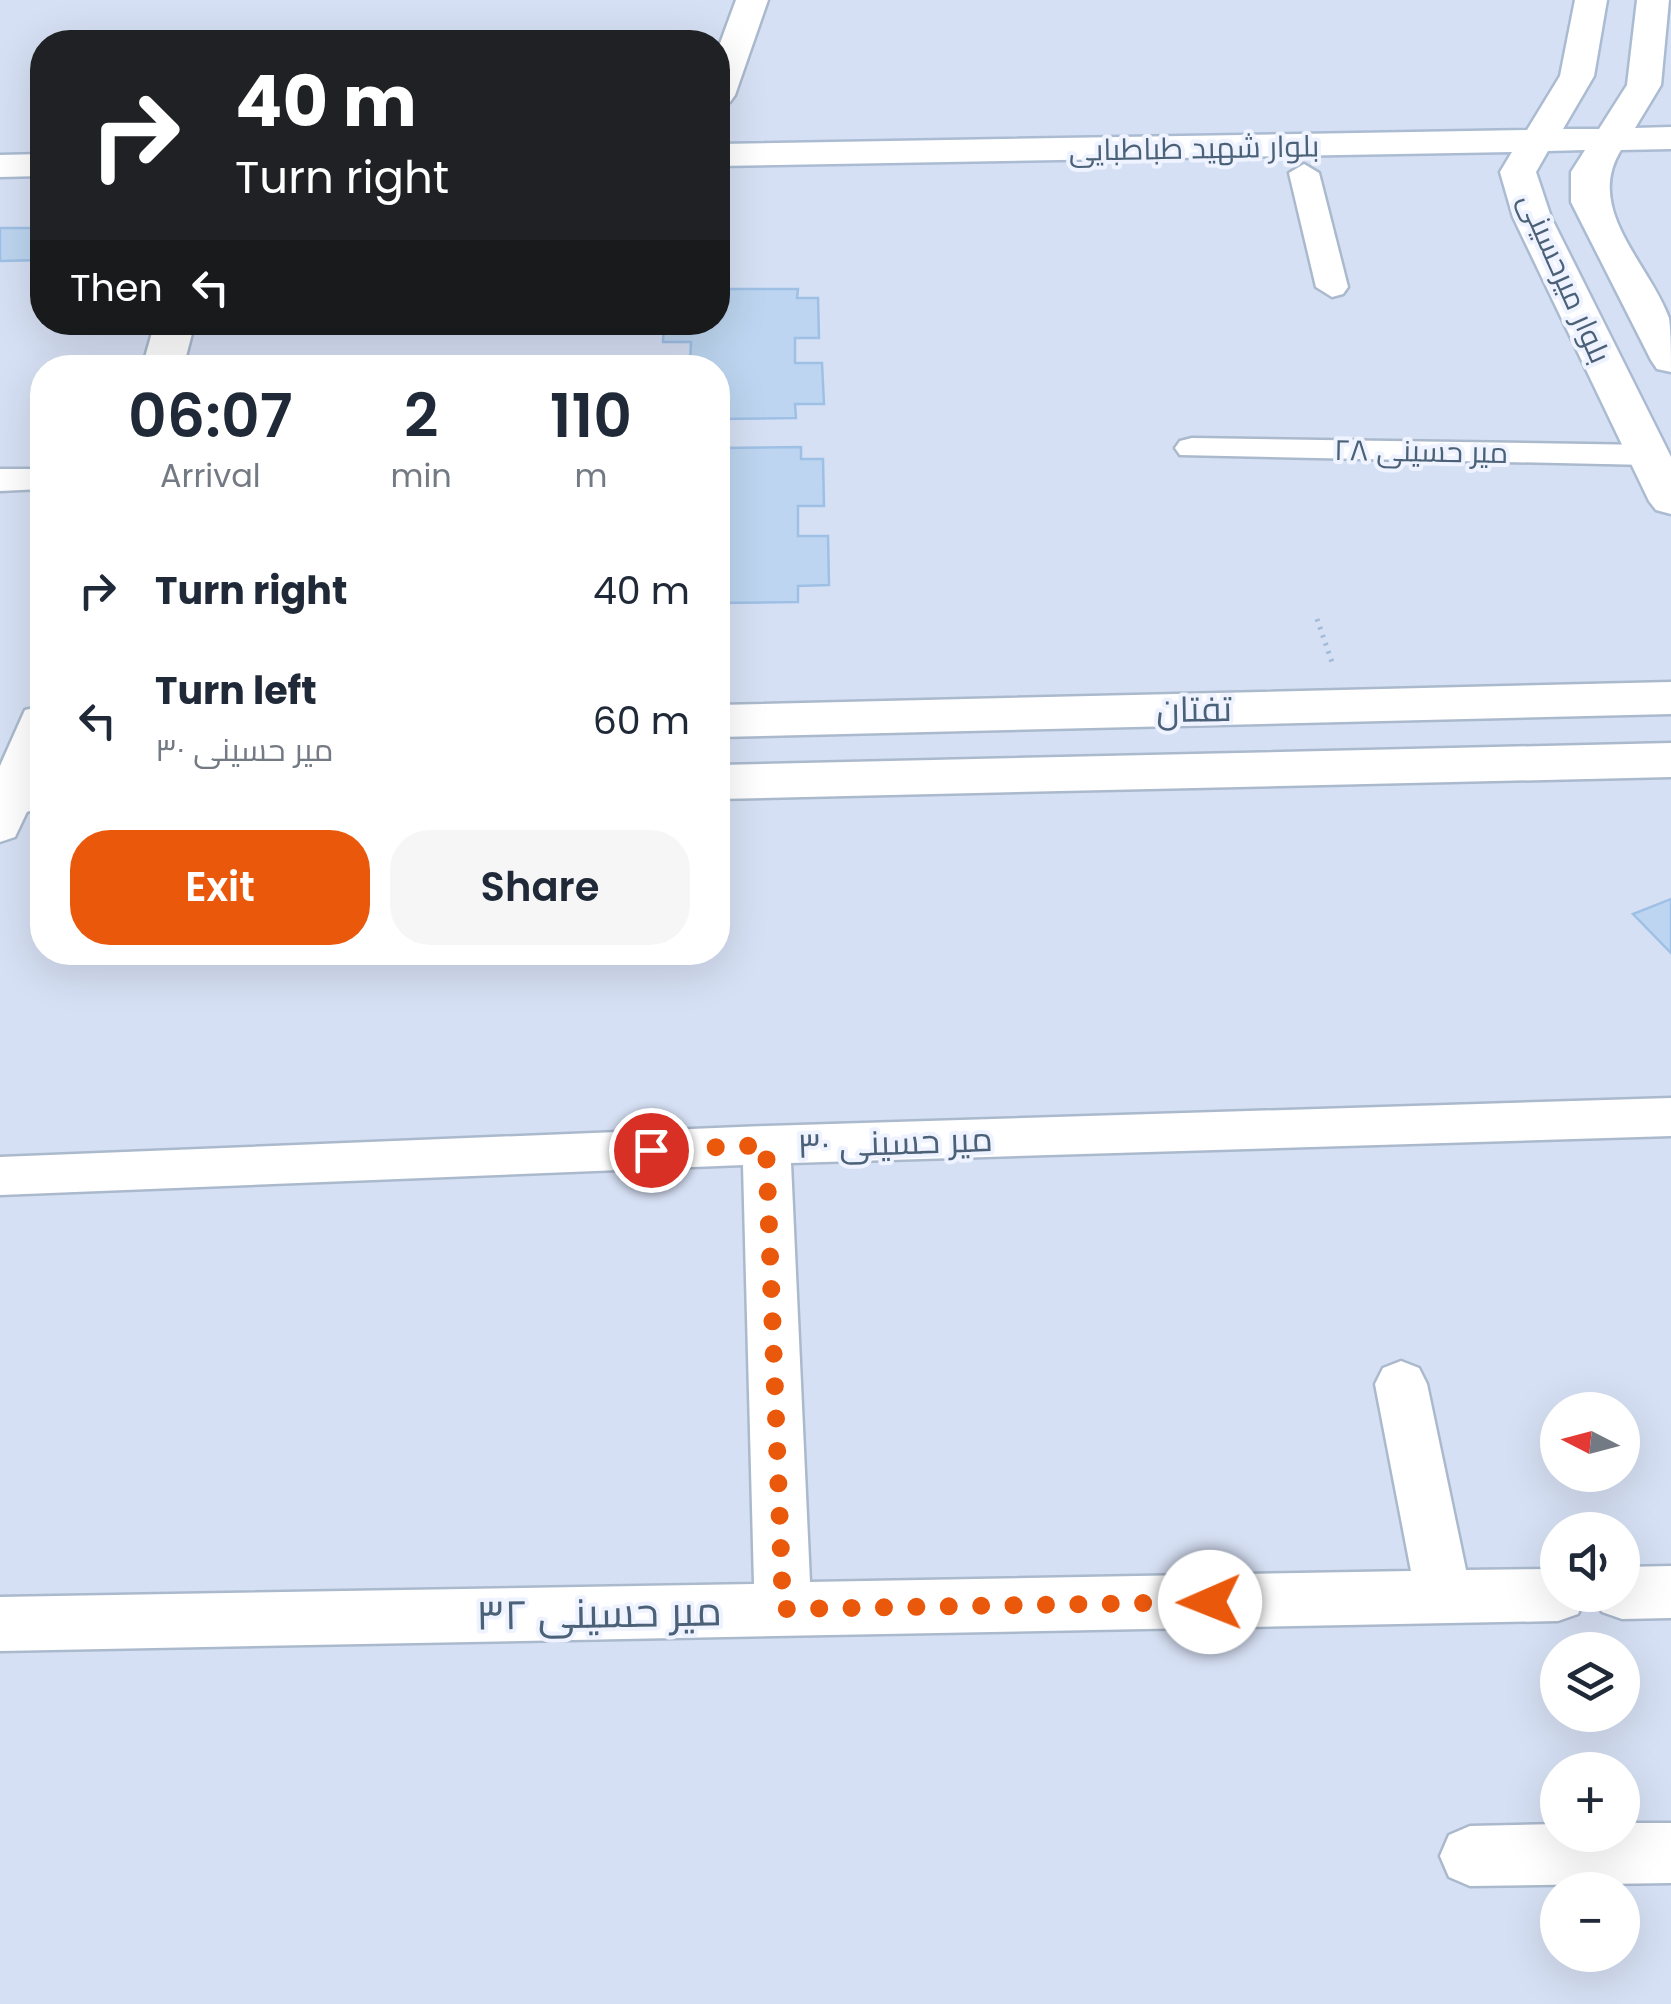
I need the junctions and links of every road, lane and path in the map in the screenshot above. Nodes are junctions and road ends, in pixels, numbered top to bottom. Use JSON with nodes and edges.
{"nodes":[{"id":1,"x":752,"y":0,"type":"edge"},
{"id":2,"x":1591,"y":0,"type":"edge"},
{"id":3,"x":1653,"y":0,"type":"edge"},
{"id":4,"x":730,"y":61,"type":"edge"},
{"id":5,"x":1655,"y":67,"type":"edge"},
{"id":6,"x":1576,"y":79,"type":"junction"},
{"id":7,"x":1671,"y":138,"type":"edge"},
{"id":8,"x":1610,"y":139,"type":"junction"},
{"id":9,"x":730,"y":155,"type":"edge"},
{"id":10,"x":1526,"y":156,"type":"junction"},
{"id":11,"x":30,"y":165,"type":"edge"},
{"id":12,"x":0,"y":166,"type":"edge"},
{"id":13,"x":1671,"y":171,"type":"edge"},
{"id":14,"x":1588,"y":172,"type":"junction"},
{"id":15,"x":1304,"y":173,"type":"junction"},
{"id":16,"x":730,"y":187,"type":"edge"},
{"id":17,"x":1332,"y":288,"type":"dead end"},
{"id":18,"x":1671,"y":360,"type":"edge"},
{"id":19,"x":1671,"y":388,"type":"edge"},
{"id":20,"x":1617,"y":390,"type":"junction"},
{"id":21,"x":1192,"y":448,"type":"dead end"},
{"id":22,"x":1649,"y":455,"type":"junction"},
{"id":23,"x":30,"y":479,"type":"edge"},
{"id":24,"x":0,"y":480,"type":"edge"},
{"id":25,"x":1671,"y":501,"type":"edge"},
{"id":26,"x":1671,"y":698,"type":"edge"},
{"id":27,"x":730,"y":720,"type":"edge"},
{"id":28,"x":30,"y":736,"type":"edge"},
{"id":29,"x":1671,"y":760,"type":"edge"},
{"id":30,"x":730,"y":782,"type":"edge"},
{"id":31,"x":14,"y":806,"type":"edge"},
{"id":32,"x":1671,"y":1117,"type":"edge"},
{"id":33,"x":766,"y":1145,"type":"junction"},
{"id":34,"x":0,"y":1176,"type":"edge"},
{"id":35,"x":1401,"y":1384,"type":"dead end"},
{"id":36,"x":1671,"y":1592,"type":"edge"},
{"id":37,"x":1640,"y":1593,"type":"edge"},
{"id":38,"x":1540,"y":1595,"type":"edge"},
{"id":39,"x":1444,"y":1598,"type":"junction"},
{"id":40,"x":783,"y":1609,"type":"junction"},
{"id":41,"x":0,"y":1624,"type":"edge"},
{"id":42,"x":1671,"y":1853,"type":"edge"},
{"id":43,"x":1470,"y":1856,"type":"dead end"}],
"edges":[{"from":1,"to":4,"type":"main road"},
{"from":2,"to":6,"type":"main road","name":"بلوار میرحسینی"},
{"from":3,"to":5,"type":"main road","name":"بلوار میرحسینی"},
{"from":5,"to":6,"type":"main road"},
{"from":5,"to":8,"type":"main road","name":"بلوار میرحسینی"},
{"from":6,"to":10,"type":"main road","name":"بلوار میرحسینی"},
{"from":7,"to":8,"type":"main road","name":"بلوار شهید طباطبایی"},
{"from":8,"to":10,"type":"main road","name":"بلوار شهید طباطبایی"},
{"from":8,"to":14,"type":"main road","name":"بلوار میرحسینی"},
{"from":9,"to":10,"type":"main road","name":"بلوار شهید طباطبایی"},
{"from":10,"to":14,"type":"main road","name":"بلوار شهید طباطبایی"},
{"from":10,"to":15,"type":"main road","name":"بلوار شهید طباطبایی"},
{"from":10,"to":20,"type":"main road","name":"بلوار میرحسینی"},
{"from":11,"to":12,"type":"main road"},
{"from":13,"to":14,"type":"main road","name":"بلوار شهید طباطبایی"},
{"from":14,"to":18,"type":"main road","name":"بلوار میرحسینی"},
{"from":15,"to":16,"type":"main road","name":"بلوار شهید طباطبایی"},
{"from":15,"to":17,"type":"street"},
{"from":19,"to":20,"type":"main road"},
{"from":20,"to":22,"type":"main road","name":"بلوار میرحسینی"},
{"from":21,"to":22,"type":"street","name":"میر حسینی ۲۸"},
{"from":22,"to":25,"type":"main road","name":"بلوار میرحسینی"},
{"from":23,"to":24,"type":"street"},
{"from":26,"to":27,"type":"main road","name":"تفتان"},
{"from":28,"to":31,"type":"main road"},
{"from":29,"to":30,"type":"main road","name":"تفتان"},
{"from":32,"to":33,"type":"street","name":"میر حسینی ۳۰"},
{"from":33,"to":34,"type":"street","name":"میر حسینی ۳۰"},
{"from":33,"to":40,"type":"street"},
{"from":35,"to":39,"type":"street"},
{"from":36,"to":37,"type":"street"},
{"from":38,"to":39,"type":"street","name":"میر حسینی ۳۲"},
{"from":39,"to":40,"type":"street","name":"میر حسینی ۳۲"},
{"from":40,"to":41,"type":"street","name":"میر حسینی ۳۲"},
{"from":42,"to":43,"type":"street"}]}
